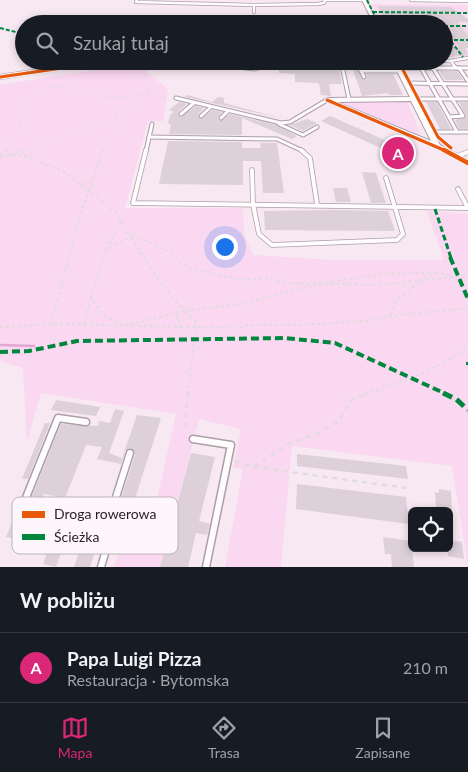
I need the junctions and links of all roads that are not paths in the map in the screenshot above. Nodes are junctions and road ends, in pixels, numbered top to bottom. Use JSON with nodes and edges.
{"nodes":[{"id":1,"x":137,"y":0,"type":"edge"},
{"id":2,"x":325,"y":0,"type":"edge"},
{"id":3,"x":364,"y":0,"type":"edge"},
{"id":4,"x":412,"y":0,"type":"edge"},
{"id":5,"x":468,"y":0,"type":"edge"},
{"id":6,"x":254,"y":5,"type":"junction"},
{"id":7,"x":254,"y":12,"type":"dead end"},
{"id":8,"x":371,"y":15,"type":"edge"},
{"id":9,"x":468,"y":58,"type":"edge"},
{"id":10,"x":453,"y":59,"type":"edge"},
{"id":11,"x":453,"y":64,"type":"edge"},
{"id":12,"x":453,"y":68,"type":"edge"},
{"id":13,"x":457,"y":68,"type":"junction"},
{"id":14,"x":468,"y":68,"type":"edge"},
{"id":15,"x":46,"y":70,"type":"edge"},
{"id":16,"x":343,"y":70,"type":"edge"},
{"id":17,"x":398,"y":70,"type":"joint"},
{"id":18,"x":422,"y":70,"type":"edge"},
{"id":19,"x":434,"y":70,"type":"edge"},
{"id":20,"x":361,"y":71,"type":"joint"},
{"id":21,"x":0,"y":77,"type":"edge"},
{"id":22,"x":364,"y":77,"type":"dead end"},
{"id":23,"x":468,"y":82,"type":"edge"},
{"id":24,"x":405,"y":83,"type":"junction"},
{"id":25,"x":430,"y":84,"type":"junction"},
{"id":26,"x":443,"y":84,"type":"junction"},
{"id":27,"x":176,"y":98,"type":"road end"},
{"id":28,"x":349,"y":99,"type":"junction"},
{"id":29,"x":414,"y":99,"type":"junction"},
{"id":30,"x":439,"y":99,"type":"junction"},
{"id":31,"x":452,"y":99,"type":"junction"},
{"id":32,"x":327,"y":100,"type":"junction"},
{"id":33,"x":468,"y":100,"type":"edge"},
{"id":34,"x":194,"y":102,"type":"junction"},
{"id":35,"x":211,"y":107,"type":"junction"},
{"id":36,"x":228,"y":111,"type":"junction"},
{"id":37,"x":181,"y":114,"type":"dead end"},
{"id":38,"x":201,"y":116,"type":"dead end"},
{"id":39,"x":463,"y":116,"type":"junction"},
{"id":40,"x":449,"y":117,"type":"junction"},
{"id":41,"x":468,"y":117,"type":"edge"},
{"id":42,"x":222,"y":118,"type":"dead end"},
{"id":43,"x":276,"y":123,"type":"junction"},
{"id":44,"x":152,"y":124,"type":"dead end"},
{"id":45,"x":318,"y":127,"type":"dead end"},
{"id":46,"x":429,"y":132,"type":"junction"},
{"id":47,"x":457,"y":132,"type":"junction"},
{"id":48,"x":468,"y":132,"type":"edge"},
{"id":49,"x":149,"y":137,"type":"junction"},
{"id":50,"x":437,"y":146,"type":"junction"},
{"id":51,"x":468,"y":152,"type":"edge"},
{"id":52,"x":457,"y":156,"type":"junction"},
{"id":53,"x":468,"y":162,"type":"edge"},
{"id":54,"x":252,"y":170,"type":"dead end"},
{"id":55,"x":386,"y":178,"type":"dead end"},
{"id":56,"x":458,"y":189,"type":"dead end"},
{"id":57,"x":253,"y":204,"type":"junction"},
{"id":58,"x":317,"y":204,"type":"junction"},
{"id":59,"x":395,"y":206,"type":"junction"},
{"id":60,"x":468,"y":208,"type":"edge"},
{"id":61,"x":86,"y":422,"type":"dead end"},
{"id":62,"x":192,"y":439,"type":"road end"},
{"id":63,"x":130,"y":452,"type":"dead end"},
{"id":64,"x":26,"y":497,"type":"edge"},
{"id":65,"x":116,"y":497,"type":"edge"},
{"id":66,"x":105,"y":554,"type":"edge"},
{"id":67,"x":101,"y":567,"type":"edge"},
{"id":68,"x":206,"y":567,"type":"edge"}],
"edges":[{"from":1,"to":6,"type":"lane"},
{"from":2,"to":3,"type":"lane"},
{"from":2,"to":6,"type":"lane"},
{"from":3,"to":8,"type":"street"},
{"from":4,"to":5,"type":"lane"},
{"from":6,"to":7,"type":"lane"},
{"from":9,"to":10,"type":"lane"},
{"from":11,"to":13,"type":"lane"},
{"from":12,"to":13,"type":"lane"},
{"from":13,"to":14,"type":"lane"},
{"from":13,"to":23,"type":"lane"},
{"from":15,"to":21,"type":"street"},
{"from":16,"to":28,"type":"lane"},
{"from":17,"to":20,"type":"lane"},
{"from":17,"to":24,"type":"street"},
{"from":18,"to":25,"type":"lane"},
{"from":19,"to":26,"type":"lane"},
{"from":20,"to":22,"type":"lane"},
{"from":23,"to":26,"type":"lane"},
{"from":24,"to":25,"type":"lane"},
{"from":24,"to":29,"type":"street"},
{"from":25,"to":26,"type":"lane"},
{"from":25,"to":30,"type":"lane"},
{"from":26,"to":31,"type":"lane"},
{"from":27,"to":34,"type":"lane"},
{"from":28,"to":29,"type":"street"},
{"from":28,"to":32,"type":"street"},
{"from":29,"to":30,"type":"lane"},
{"from":29,"to":46,"type":"street"},
{"from":30,"to":31,"type":"lane"},
{"from":30,"to":40,"type":"lane"},
{"from":31,"to":33,"type":"lane"},
{"from":31,"to":39,"type":"lane"},
{"from":32,"to":43,"type":"lane"},
{"from":32,"to":50,"type":"street"},
{"from":34,"to":35,"type":"lane"},
{"from":34,"to":37,"type":"lane"},
{"from":35,"to":36,"type":"lane"},
{"from":35,"to":38,"type":"lane"},
{"from":36,"to":42,"type":"lane"},
{"from":36,"to":43,"type":"lane"},
{"from":39,"to":40,"type":"lane"},
{"from":39,"to":41,"type":"lane"},
{"from":40,"to":47,"type":"lane"},
{"from":43,"to":45,"type":"lane"},
{"from":44,"to":49,"type":"lane"},
{"from":46,"to":47,"type":"lane"},
{"from":46,"to":50,"type":"street"},
{"from":47,"to":48,"type":"lane"},
{"from":49,"to":57,"type":"lane"},
{"from":49,"to":58,"type":"lane"},
{"from":50,"to":52,"type":"street"},
{"from":51,"to":52,"type":"lane"},
{"from":52,"to":53,"type":"street"},
{"from":54,"to":57,"type":"lane"},
{"from":55,"to":59,"type":"lane"},
{"from":56,"to":60,"type":"lane"},
{"from":57,"to":58,"type":"lane"},
{"from":57,"to":59,"type":"lane"},
{"from":58,"to":59,"type":"lane"},
{"from":59,"to":60,"type":"lane"},
{"from":61,"to":64,"type":"lane"},
{"from":62,"to":68,"type":"lane"},
{"from":63,"to":65,"type":"lane"},
{"from":66,"to":67,"type":"lane"}]}
